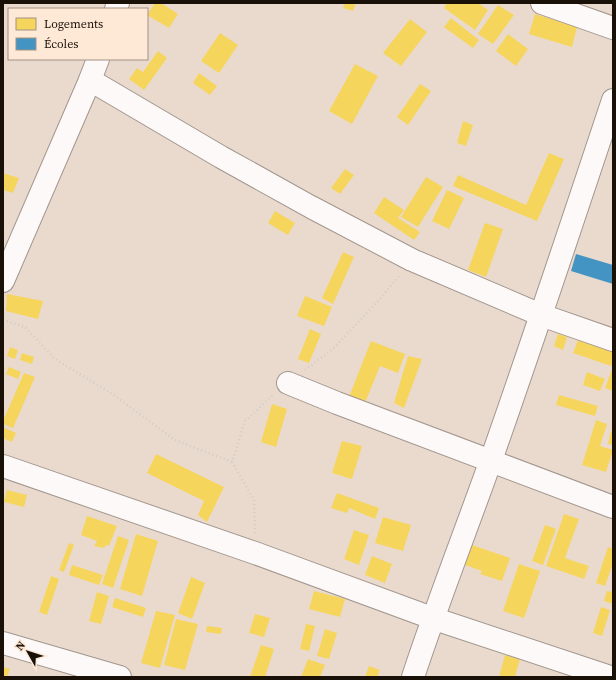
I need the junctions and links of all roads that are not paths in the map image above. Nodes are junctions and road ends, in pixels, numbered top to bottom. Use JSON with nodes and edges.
{"nodes":[{"id":1,"x":542,"y":3,"type":"edge"},
{"id":2,"x":613,"y":28,"type":"edge"},
{"id":3,"x":98,"y":60,"type":"edge"},
{"id":4,"x":90,"y":80,"type":"junction"},
{"id":5,"x":613,"y":100,"type":"edge"},
{"id":6,"x":3,"y":280,"type":"edge"},
{"id":7,"x":541,"y":316,"type":"junction"},
{"id":8,"x":613,"y":340,"type":"edge"},
{"id":9,"x":288,"y":383,"type":"road end"},
{"id":10,"x":491,"y":460,"type":"junction"},
{"id":11,"x":3,"y":466,"type":"edge"},
{"id":12,"x":613,"y":507,"type":"edge"},
{"id":13,"x":432,"y":618,"type":"junction"},
{"id":14,"x":3,"y":643,"type":"edge"},
{"id":15,"x":120,"y":677,"type":"edge"},
{"id":16,"x":413,"y":677,"type":"edge"},
{"id":17,"x":610,"y":677,"type":"edge"}],
"edges":[{"from":1,"to":2,"type":"street"},
{"from":3,"to":4,"type":"street"},
{"from":4,"to":6,"type":"street"},
{"from":4,"to":7,"type":"street"},
{"from":5,"to":7,"type":"street"},
{"from":7,"to":8,"type":"street"},
{"from":7,"to":10,"type":"street"},
{"from":9,"to":10,"type":"street"},
{"from":10,"to":12,"type":"street"},
{"from":10,"to":13,"type":"street"},
{"from":11,"to":13,"type":"street"},
{"from":13,"to":16,"type":"street"},
{"from":13,"to":17,"type":"street"},
{"from":14,"to":15,"type":"street"}]}
